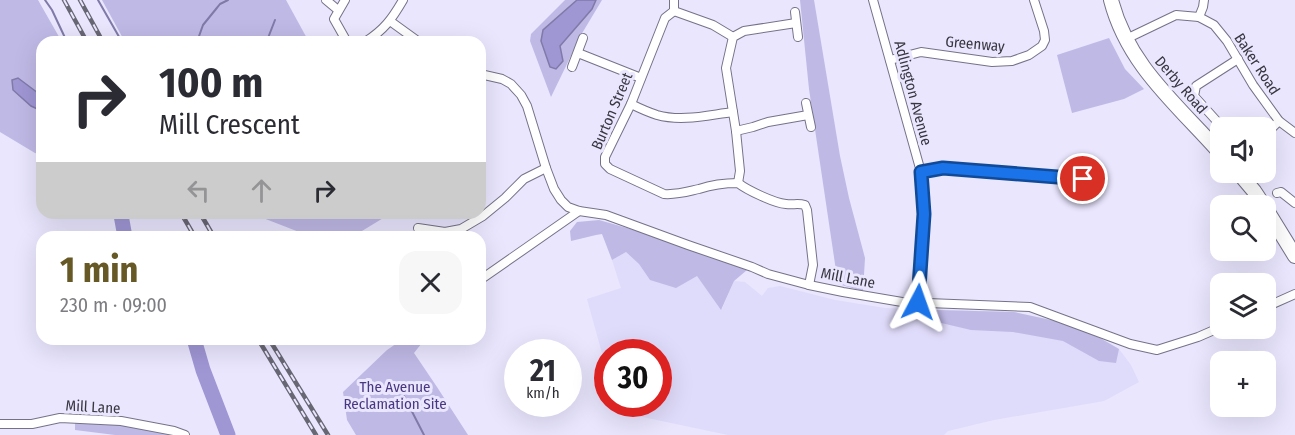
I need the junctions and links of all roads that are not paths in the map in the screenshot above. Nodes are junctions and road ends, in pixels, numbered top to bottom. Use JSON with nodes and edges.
{"nodes":[{"id":1,"x":326,"y":0,"type":"edge"},
{"id":2,"x":345,"y":0,"type":"edge"},
{"id":3,"x":403,"y":0,"type":"edge"},
{"id":4,"x":674,"y":0,"type":"edge"},
{"id":5,"x":873,"y":0,"type":"edge"},
{"id":6,"x":1034,"y":0,"type":"edge"},
{"id":7,"x":1111,"y":0,"type":"edge"},
{"id":8,"x":1204,"y":0,"type":"edge"},
{"id":9,"x":338,"y":10,"type":"junction"},
{"id":10,"x":674,"y":11,"type":"junction"},
{"id":11,"x":795,"y":12,"type":"dead end"},
{"id":12,"x":1199,"y":17,"type":"junction"},
{"id":13,"x":390,"y":21,"type":"junction"},
{"id":14,"x":796,"y":23,"type":"junction"},
{"id":15,"x":343,"y":36,"type":"edge"},
{"id":16,"x":374,"y":36,"type":"edge"},
{"id":17,"x":411,"y":36,"type":"edge"},
{"id":18,"x":733,"y":37,"type":"junction"},
{"id":19,"x":798,"y":37,"type":"dead end"},
{"id":20,"x":583,"y":38,"type":"dead end"},
{"id":21,"x":1126,"y":39,"type":"junction"},
{"id":22,"x":578,"y":53,"type":"junction"},
{"id":23,"x":1238,"y":59,"type":"junction"},
{"id":24,"x":890,"y":60,"type":"junction"},
{"id":25,"x":572,"y":67,"type":"dead end"},
{"id":26,"x":486,"y":76,"type":"edge"},
{"id":27,"x":641,"y":78,"type":"junction"},
{"id":28,"x":806,"y":103,"type":"dead end"},
{"id":29,"x":631,"y":104,"type":"junction"},
{"id":30,"x":733,"y":111,"type":"junction"},
{"id":31,"x":808,"y":115,"type":"junction"},
{"id":32,"x":1213,"y":117,"type":"edge"},
{"id":33,"x":1279,"y":121,"type":"junction"},
{"id":34,"x":1276,"y":124,"type":"edge"},
{"id":35,"x":811,"y":127,"type":"dead end"},
{"id":36,"x":736,"y":130,"type":"junction"},
{"id":37,"x":1295,"y":133,"type":"edge"},
{"id":38,"x":1210,"y":142,"type":"edge"},
{"id":39,"x":546,"y":168,"type":"junction"},
{"id":40,"x":921,"y":172,"type":"junction"},
{"id":41,"x":1083,"y":179,"type":"dead end"},
{"id":42,"x":738,"y":183,"type":"junction"},
{"id":43,"x":1247,"y":183,"type":"edge"},
{"id":44,"x":1277,"y":193,"type":"dead end"},
{"id":45,"x":1257,"y":195,"type":"edge"},
{"id":46,"x":1295,"y":203,"type":"edge"},
{"id":47,"x":579,"y":211,"type":"junction"},
{"id":48,"x":486,"y":214,"type":"edge"},
{"id":49,"x":478,"y":219,"type":"edge"},
{"id":50,"x":1276,"y":225,"type":"edge"},
{"id":51,"x":418,"y":228,"type":"dead end"},
{"id":52,"x":432,"y":231,"type":"edge"},
{"id":53,"x":455,"y":231,"type":"edge"},
{"id":54,"x":1295,"y":256,"type":"edge"},
{"id":55,"x":486,"y":276,"type":"edge"},
{"id":56,"x":809,"y":285,"type":"junction"},
{"id":57,"x":1295,"y":294,"type":"edge"},
{"id":58,"x":918,"y":302,"type":"junction"},
{"id":59,"x":1276,"y":303,"type":"edge"},
{"id":60,"x":1210,"y":332,"type":"edge"},
{"id":61,"x":0,"y":424,"type":"edge"},
{"id":62,"x":184,"y":435,"type":"edge"}],
"edges":[{"from":1,"to":9,"type":"street"},
{"from":2,"to":9,"type":"street"},
{"from":3,"to":13,"type":"street"},
{"from":4,"to":10,"type":"street"},
{"from":5,"to":24,"type":"street","name":"Adlington Avenue"},
{"from":6,"to":24,"type":"street","name":"Greenway"},
{"from":7,"to":21,"type":"highway","name":"Derby Road"},
{"from":8,"to":12,"type":"street"},
{"from":9,"to":15,"type":"street"},
{"from":10,"to":18,"type":"street"},
{"from":10,"to":27,"type":"street","name":"Burton Street"},
{"from":11,"to":14,"type":"street"},
{"from":12,"to":21,"type":"street"},
{"from":12,"to":23,"type":"street","name":"Baker Road"},
{"from":13,"to":16,"type":"street"},
{"from":13,"to":17,"type":"street"},
{"from":14,"to":18,"type":"street"},
{"from":14,"to":19,"type":"street"},
{"from":18,"to":30,"type":"street"},
{"from":20,"to":22,"type":"street"},
{"from":21,"to":38,"type":"highway","name":"Derby Road"},
{"from":22,"to":25,"type":"street"},
{"from":22,"to":27,"type":"street"},
{"from":23,"to":32,"type":"street"},
{"from":23,"to":33,"type":"street","name":"Baker Road"},
{"from":24,"to":40,"type":"street","name":"Adlington Avenue"},
{"from":26,"to":39,"type":"street","name":"Mill Lane"},
{"from":27,"to":29,"type":"street","name":"Burton Street"},
{"from":28,"to":31,"type":"street"},
{"from":29,"to":30,"type":"street"},
{"from":29,"to":42,"type":"street","name":"Burton Street"},
{"from":30,"to":36,"type":"street"},
{"from":31,"to":35,"type":"street"},
{"from":31,"to":36,"type":"street"},
{"from":33,"to":34,"type":"street"},
{"from":33,"to":37,"type":"street","name":"Baker Road"},
{"from":36,"to":42,"type":"street"},
{"from":39,"to":47,"type":"street","name":"Mill Lane"},
{"from":39,"to":48,"type":"street"},
{"from":40,"to":41,"type":"street"},
{"from":40,"to":58,"type":"street","name":"Adlington Avenue"},
{"from":42,"to":56,"type":"street"},
{"from":43,"to":45,"type":"highway"},
{"from":44,"to":46,"type":"street"},
{"from":47,"to":55,"type":"street"},
{"from":47,"to":56,"type":"street","name":"Mill Lane"},
{"from":49,"to":53,"type":"street"},
{"from":50,"to":54,"type":"highway"},
{"from":51,"to":52,"type":"street"},
{"from":56,"to":58,"type":"street","name":"Mill Lane"},
{"from":57,"to":59,"type":"street"},
{"from":58,"to":60,"type":"street","name":"Mill Lane"},
{"from":61,"to":62,"type":"street","name":"Mill Lane"}]}
